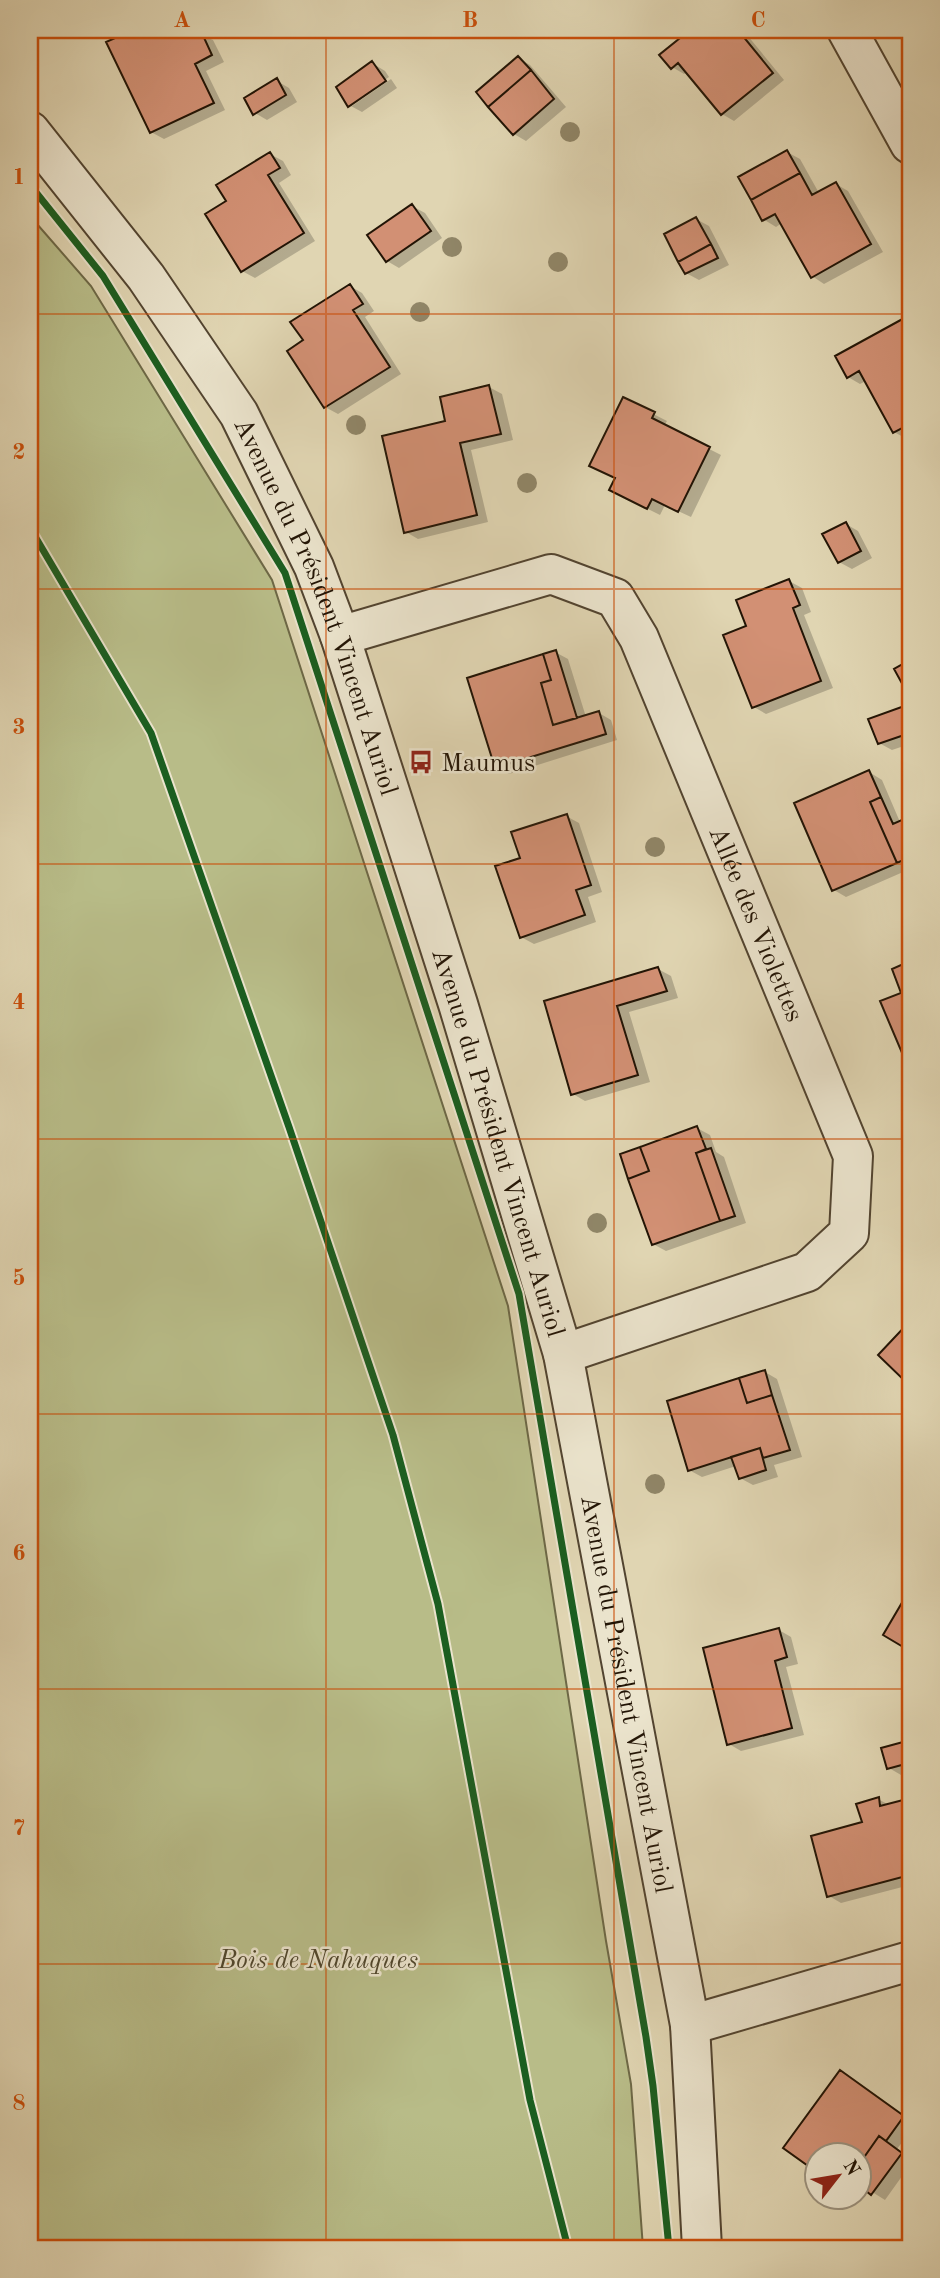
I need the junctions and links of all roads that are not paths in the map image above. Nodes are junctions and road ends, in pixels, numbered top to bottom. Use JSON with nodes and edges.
{"nodes":[{"id":1,"x":847,"y":30,"type":"edge"},
{"id":2,"x":907,"y":128,"type":"edge"},
{"id":3,"x":30,"y":131,"type":"edge"},
{"id":4,"x":340,"y":636,"type":"junction"},
{"id":5,"x":563,"y":1354,"type":"junction"},
{"id":6,"x":910,"y":1961,"type":"edge"},
{"id":7,"x":690,"y":2025,"type":"junction"},
{"id":8,"x":702,"y":2248,"type":"edge"}],
"edges":[{"from":1,"to":2,"type":"street"},
{"from":3,"to":4,"type":"street","name":"Avenue du Président Vincent Auriol"},
{"from":4,"to":5,"type":"street","name":"Avenue du Président Vincent Auriol"},
{"from":4,"to":5,"type":"street","name":"Allée des Violettes"},
{"from":5,"to":7,"type":"street","name":"Avenue du Président Vincent Auriol"},
{"from":6,"to":7,"type":"street"},
{"from":7,"to":8,"type":"street","name":"Avenue du Président Vincent Auriol"}]}
